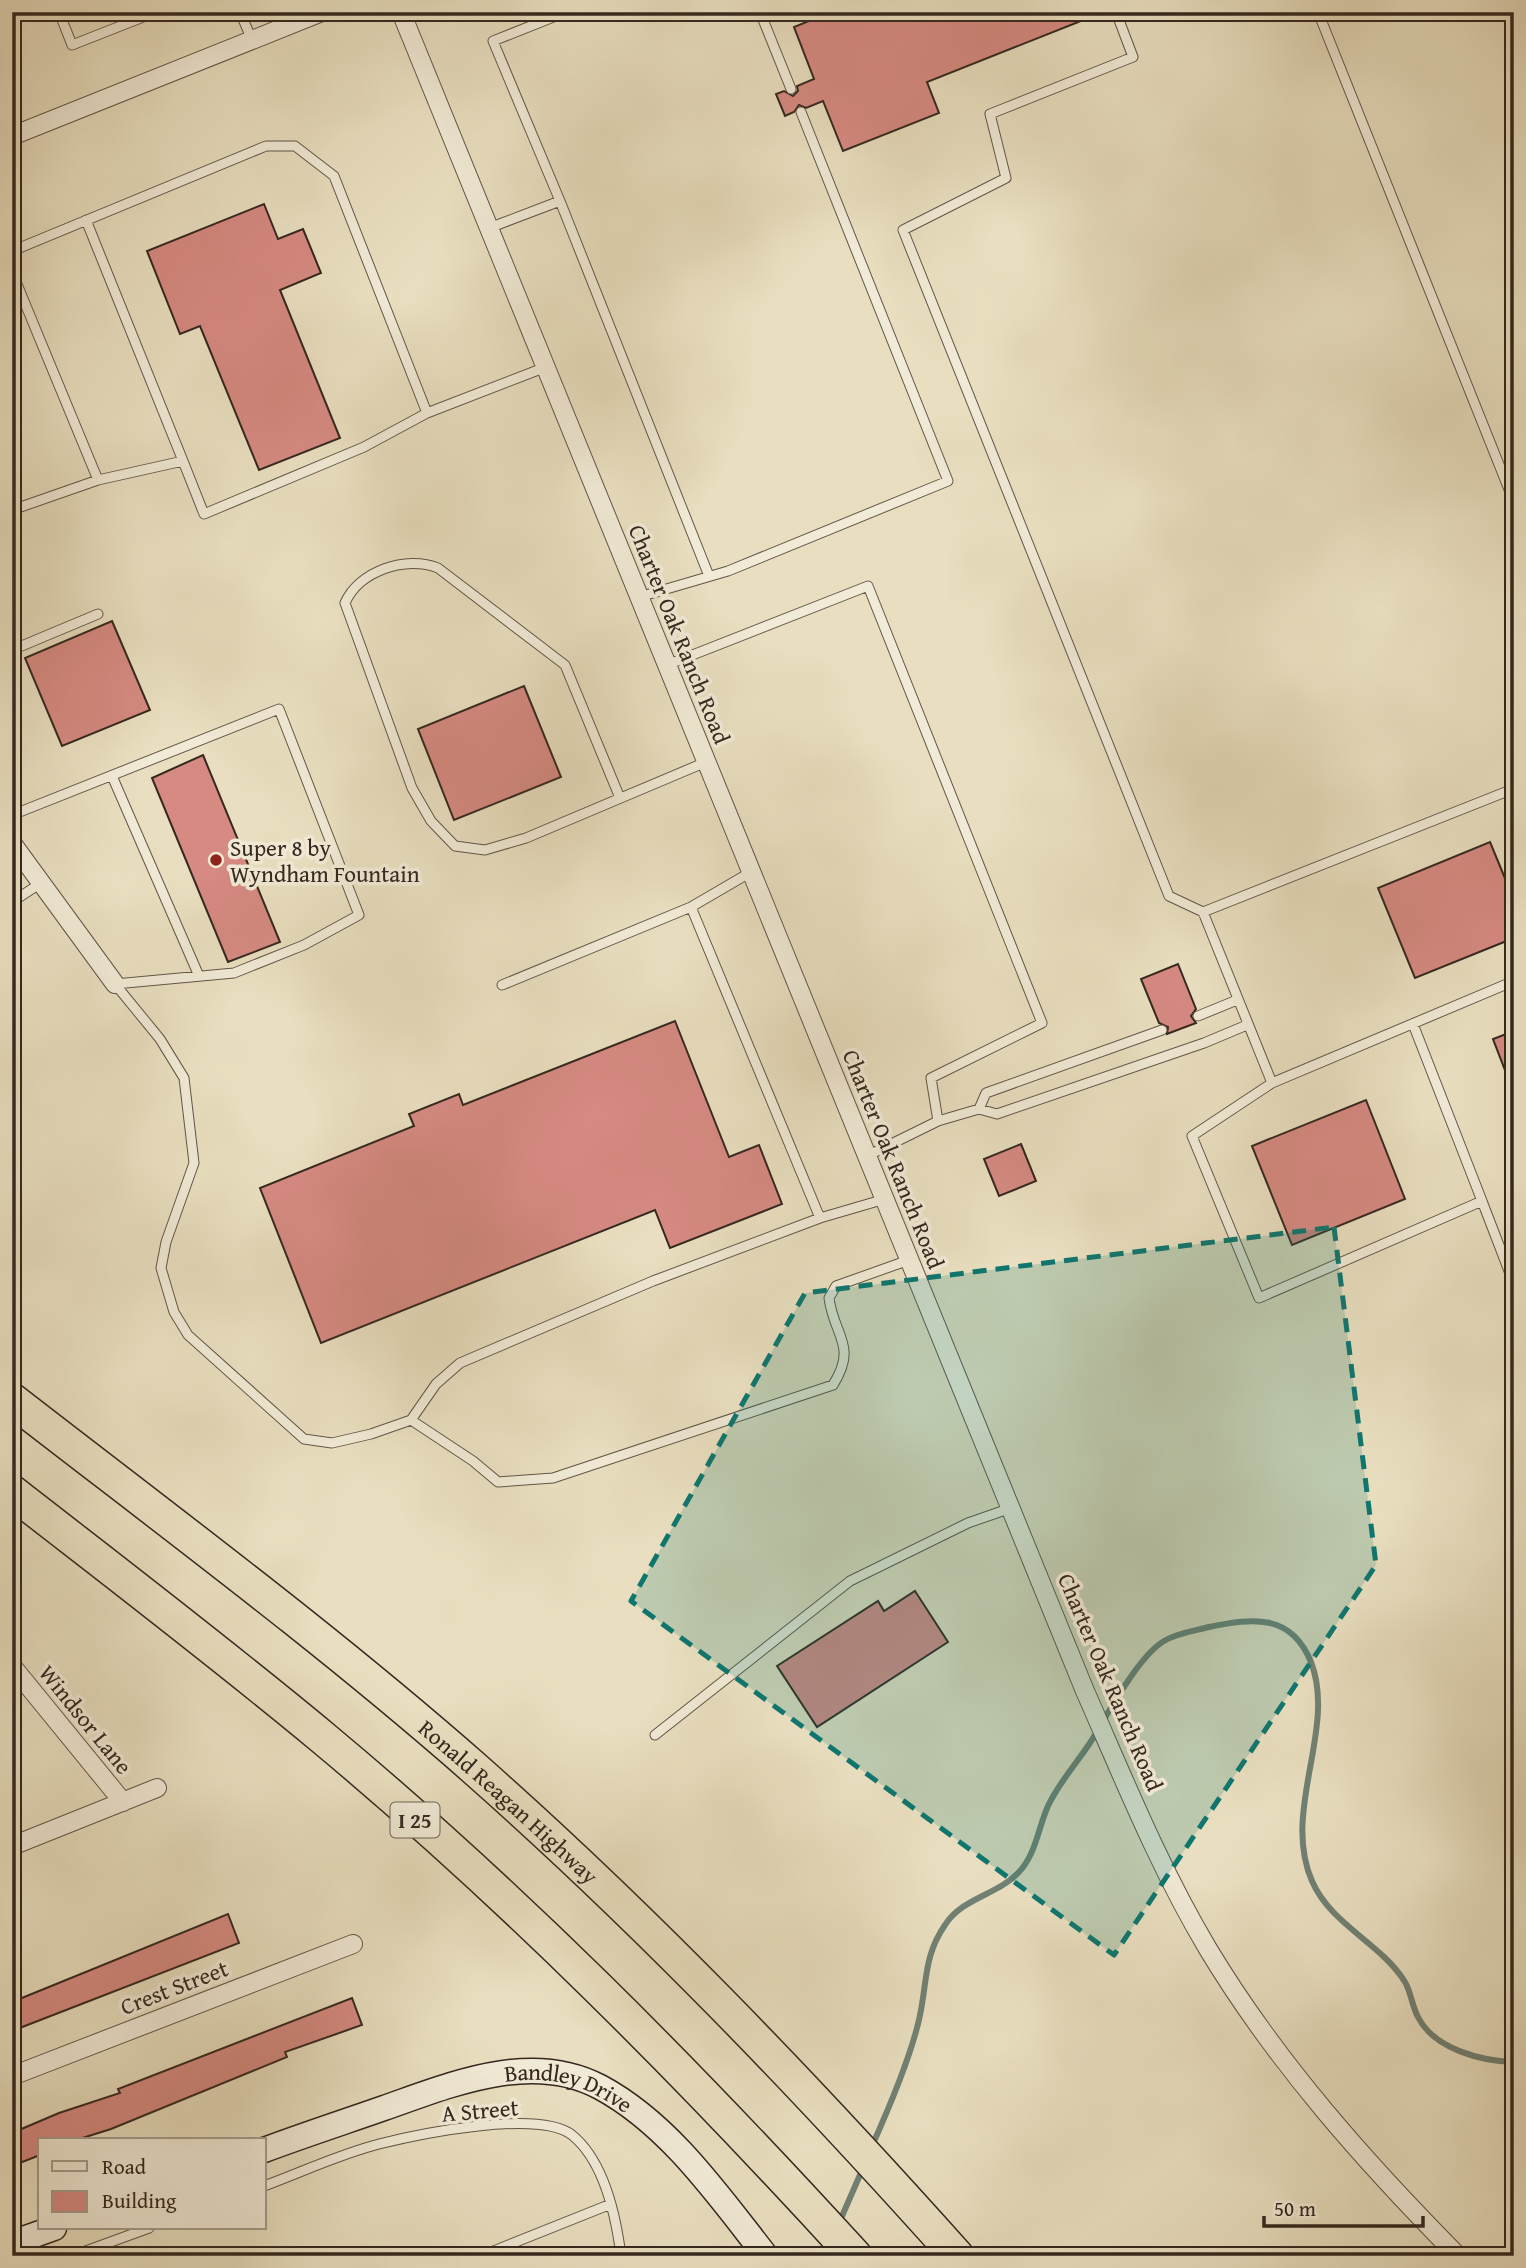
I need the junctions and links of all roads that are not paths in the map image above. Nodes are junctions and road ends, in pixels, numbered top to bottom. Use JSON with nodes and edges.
{"nodes":[{"id":1,"x":59,"y":12,"type":"edge"},
{"id":2,"x":156,"y":12,"type":"edge"},
{"id":3,"x":240,"y":12,"type":"edge"},
{"id":4,"x":322,"y":12,"type":"edge"},
{"id":5,"x":401,"y":12,"type":"edge"},
{"id":6,"x":566,"y":12,"type":"edge"},
{"id":7,"x":760,"y":12,"type":"edge"},
{"id":8,"x":1116,"y":12,"type":"edge"},
{"id":9,"x":1318,"y":12,"type":"edge"},
{"id":10,"x":252,"y":40,"type":"junction"},
{"id":11,"x":791,"y":89,"type":"dead end"},
{"id":12,"x":800,"y":112,"type":"dead end"},
{"id":13,"x":12,"y":136,"type":"edge"},
{"id":14,"x":560,"y":201,"type":"junction"},
{"id":15,"x":86,"y":220,"type":"junction"},
{"id":16,"x":489,"y":228,"type":"junction"},
{"id":17,"x":12,"y":251,"type":"edge"},
{"id":18,"x":12,"y":272,"type":"edge"},
{"id":19,"x":546,"y":368,"type":"junction"},
{"id":20,"x":427,"y":413,"type":"junction"},
{"id":21,"x":183,"y":461,"type":"junction"},
{"id":22,"x":98,"y":480,"type":"junction"},
{"id":23,"x":1514,"y":502,"type":"edge"},
{"id":24,"x":12,"y":510,"type":"edge"},
{"id":25,"x":709,"y":576,"type":"junction"},
{"id":26,"x":639,"y":597,"type":"junction"},
{"id":27,"x":98,"y":614,"type":"dead end"},
{"id":28,"x":12,"y":650,"type":"edge"},
{"id":29,"x":667,"y":665,"type":"junction"},
{"id":30,"x":706,"y":762,"type":"junction"},
{"id":31,"x":112,"y":776,"type":"junction"},
{"id":32,"x":1513,"y":790,"type":"edge"},
{"id":33,"x":620,"y":798,"type":"junction"},
{"id":34,"x":12,"y":815,"type":"edge"},
{"id":35,"x":12,"y":843,"type":"edge"},
{"id":36,"x":751,"y":872,"type":"junction"},
{"id":37,"x":41,"y":883,"type":"junction"},
{"id":38,"x":12,"y":902,"type":"edge"},
{"id":39,"x":691,"y":907,"type":"junction"},
{"id":40,"x":1203,"y":912,"type":"junction"},
{"id":41,"x":199,"y":976,"type":"junction"},
{"id":42,"x":1514,"y":981,"type":"edge"},
{"id":43,"x":115,"y":984,"type":"junction"},
{"id":44,"x":502,"y":985,"type":"dead end"},
{"id":45,"x":1237,"y":1000,"type":"junction"},
{"id":46,"x":1198,"y":1016,"type":"dead end"},
{"id":47,"x":1413,"y":1024,"type":"junction"},
{"id":48,"x":1247,"y":1025,"type":"junction"},
{"id":49,"x":1162,"y":1030,"type":"dead end"},
{"id":50,"x":1272,"y":1083,"type":"junction"},
{"id":51,"x":979,"y":1109,"type":"junction"},
{"id":52,"x":938,"y":1121,"type":"junction"},
{"id":53,"x":867,"y":1156,"type":"junction"},
{"id":54,"x":884,"y":1199,"type":"junction"},
{"id":55,"x":1482,"y":1201,"type":"junction"},
{"id":56,"x":820,"y":1218,"type":"junction"},
{"id":57,"x":909,"y":1260,"type":"junction"},
{"id":58,"x":1514,"y":1284,"type":"edge"},
{"id":59,"x":12,"y":1400,"type":"edge"},
{"id":60,"x":411,"y":1420,"type":"junction"},
{"id":61,"x":12,"y":1492,"type":"edge"},
{"id":62,"x":1011,"y":1508,"type":"junction"},
{"id":63,"x":12,"y":1666,"type":"edge"},
{"id":64,"x":655,"y":1735,"type":"dead end"},
{"id":65,"x":157,"y":1788,"type":"dead end"},
{"id":66,"x":123,"y":1802,"type":"junction"},
{"id":67,"x":12,"y":1846,"type":"edge"},
{"id":68,"x":353,"y":1944,"type":"dead end"},
{"id":69,"x":12,"y":2076,"type":"edge"},
{"id":70,"x":266,"y":2149,"type":"edge"},
{"id":71,"x":266,"y":2185,"type":"edge"},
{"id":72,"x":611,"y":2204,"type":"junction"},
{"id":73,"x":48,"y":2230,"type":"edge"},
{"id":74,"x":144,"y":2230,"type":"edge"},
{"id":75,"x":12,"y":2243,"type":"edge"},
{"id":76,"x":72,"y":2256,"type":"edge"},
{"id":77,"x":481,"y":2256,"type":"edge"},
{"id":78,"x":621,"y":2256,"type":"edge"},
{"id":79,"x":766,"y":2256,"type":"edge"},
{"id":80,"x":855,"y":2256,"type":"edge"},
{"id":81,"x":957,"y":2256,"type":"edge"},
{"id":82,"x":1458,"y":2256,"type":"edge"}],
"edges":[{"from":1,"to":2,"type":"lane"},
{"from":3,"to":10,"type":"lane"},
{"from":4,"to":10,"type":"street"},
{"from":5,"to":16,"type":"street","name":"Charter Oak Ranch Road"},
{"from":6,"to":14,"type":"lane"},
{"from":7,"to":11,"type":"lane"},
{"from":8,"to":40,"type":"lane"},
{"from":9,"to":23,"type":"lane"},
{"from":10,"to":13,"type":"street"},
{"from":12,"to":25,"type":"lane"},
{"from":14,"to":16,"type":"lane"},
{"from":14,"to":25,"type":"lane"},
{"from":15,"to":17,"type":"lane"},
{"from":15,"to":20,"type":"lane"},
{"from":15,"to":21,"type":"lane"},
{"from":16,"to":19,"type":"street","name":"Charter Oak Ranch Road"},
{"from":18,"to":22,"type":"lane"},
{"from":19,"to":20,"type":"lane"},
{"from":19,"to":26,"type":"street","name":"Charter Oak Ranch Road"},
{"from":20,"to":21,"type":"lane"},
{"from":21,"to":22,"type":"lane"},
{"from":22,"to":24,"type":"lane"},
{"from":25,"to":26,"type":"lane"},
{"from":26,"to":29,"type":"street","name":"Charter Oak Ranch Road"},
{"from":27,"to":28,"type":"lane"},
{"from":29,"to":30,"type":"street","name":"Charter Oak Ranch Road"},
{"from":29,"to":52,"type":"lane"},
{"from":30,"to":33,"type":"lane"},
{"from":30,"to":36,"type":"street","name":"Charter Oak Ranch Road"},
{"from":31,"to":34,"type":"lane"},
{"from":31,"to":41,"type":"lane"},
{"from":31,"to":41,"type":"lane"},
{"from":32,"to":40,"type":"lane"},
{"from":33,"to":33,"type":"lane"},
{"from":35,"to":37,"type":"street"},
{"from":36,"to":39,"type":"lane"},
{"from":36,"to":53,"type":"street","name":"Charter Oak Ranch Road"},
{"from":37,"to":38,"type":"lane"},
{"from":37,"to":43,"type":"street"},
{"from":39,"to":44,"type":"lane"},
{"from":39,"to":56,"type":"lane"},
{"from":40,"to":45,"type":"lane"},
{"from":41,"to":43,"type":"lane"},
{"from":42,"to":47,"type":"lane"},
{"from":43,"to":60,"type":"lane"},
{"from":45,"to":46,"type":"lane"},
{"from":45,"to":48,"type":"lane"},
{"from":47,"to":50,"type":"lane"},
{"from":47,"to":55,"type":"lane"},
{"from":48,"to":50,"type":"lane"},
{"from":48,"to":51,"type":"lane"},
{"from":49,"to":51,"type":"lane"},
{"from":50,"to":55,"type":"lane"},
{"from":51,"to":52,"type":"lane"},
{"from":52,"to":53,"type":"lane"},
{"from":53,"to":54,"type":"street","name":"Charter Oak Ranch Road"},
{"from":54,"to":56,"type":"lane"},
{"from":54,"to":57,"type":"street","name":"Charter Oak Ranch Road"},
{"from":55,"to":58,"type":"lane"},
{"from":56,"to":60,"type":"lane"},
{"from":57,"to":60,"type":"lane"},
{"from":57,"to":62,"type":"street","name":"Charter Oak Ranch Road"},
{"from":59,"to":81,"type":"highway","name":"Ronald Reagan Highway"},
{"from":61,"to":80,"type":"highway","number":"I 25"},
{"from":62,"to":64,"type":"lane"},
{"from":62,"to":82,"type":"street","name":"Charter Oak Ranch Road"},
{"from":63,"to":66,"type":"street","name":"Windsor Lane"},
{"from":65,"to":66,"type":"street","name":"Windsor Lane"},
{"from":66,"to":67,"type":"street","name":"Windsor Lane"},
{"from":68,"to":69,"type":"street","name":"Crest Street"},
{"from":70,"to":79,"type":"street","name":"Bandley Drive"},
{"from":71,"to":72,"type":"lane","name":"A Street"},
{"from":72,"to":77,"type":"lane"},
{"from":72,"to":78,"type":"lane","name":"A Street"},
{"from":73,"to":75,"type":"street"},
{"from":74,"to":76,"type":"lane"}]}
